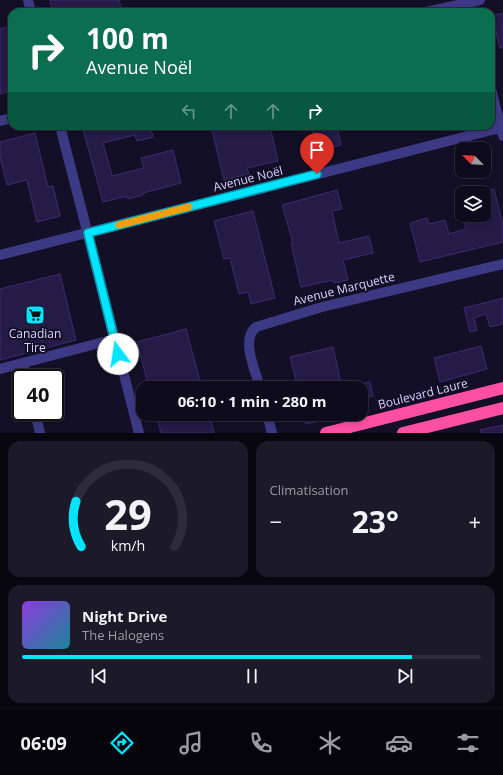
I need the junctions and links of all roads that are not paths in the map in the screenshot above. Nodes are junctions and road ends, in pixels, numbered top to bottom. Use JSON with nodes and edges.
{"nodes":[{"id":1,"x":480,"y":0,"type":"edge"},
{"id":2,"x":469,"y":5,"type":"edge"},
{"id":3,"x":451,"y":8,"type":"edge"},
{"id":4,"x":495,"y":104,"type":"edge"},
{"id":5,"x":61,"y":130,"type":"edge"},
{"id":6,"x":502,"y":130,"type":"edge"},
{"id":7,"x":88,"y":233,"type":"junction"},
{"id":8,"x":0,"y":255,"type":"edge"},
{"id":9,"x":503,"y":264,"type":"edge"},
{"id":10,"x":115,"y":339,"type":"junction"},
{"id":11,"x":23,"y":363,"type":"junction"},
{"id":12,"x":0,"y":369,"type":"edge"},
{"id":13,"x":24,"y":369,"type":"edge"},
{"id":14,"x":258,"y":381,"type":"edge"},
{"id":15,"x":503,"y":388,"type":"edge"},
{"id":16,"x":503,"y":408,"type":"edge"},
{"id":17,"x":37,"y":421,"type":"edge"},
{"id":18,"x":269,"y":421,"type":"edge"},
{"id":19,"x":40,"y":433,"type":"edge"},
{"id":20,"x":139,"y":433,"type":"edge"},
{"id":21,"x":272,"y":433,"type":"edge"},
{"id":22,"x":326,"y":433,"type":"edge"},
{"id":23,"x":403,"y":433,"type":"edge"}],
"edges":[{"from":1,"to":2,"type":"street"},
{"from":2,"to":3,"type":"street"},
{"from":4,"to":6,"type":"street"},
{"from":5,"to":7,"type":"street"},
{"from":6,"to":7,"type":"street","name":"Avenue Noël"},
{"from":7,"to":8,"type":"street","name":"Avenue Noël"},
{"from":7,"to":10,"type":"street"},
{"from":9,"to":14,"type":"street","name":"Avenue Marquette"},
{"from":10,"to":11,"type":"street"},
{"from":10,"to":20,"type":"street"},
{"from":11,"to":12,"type":"street"},
{"from":11,"to":13,"type":"street"},
{"from":15,"to":22,"type":"highway","name":"Boulevard Laure"},
{"from":16,"to":23,"type":"highway"},
{"from":17,"to":19,"type":"street"},
{"from":18,"to":21,"type":"street"}]}
